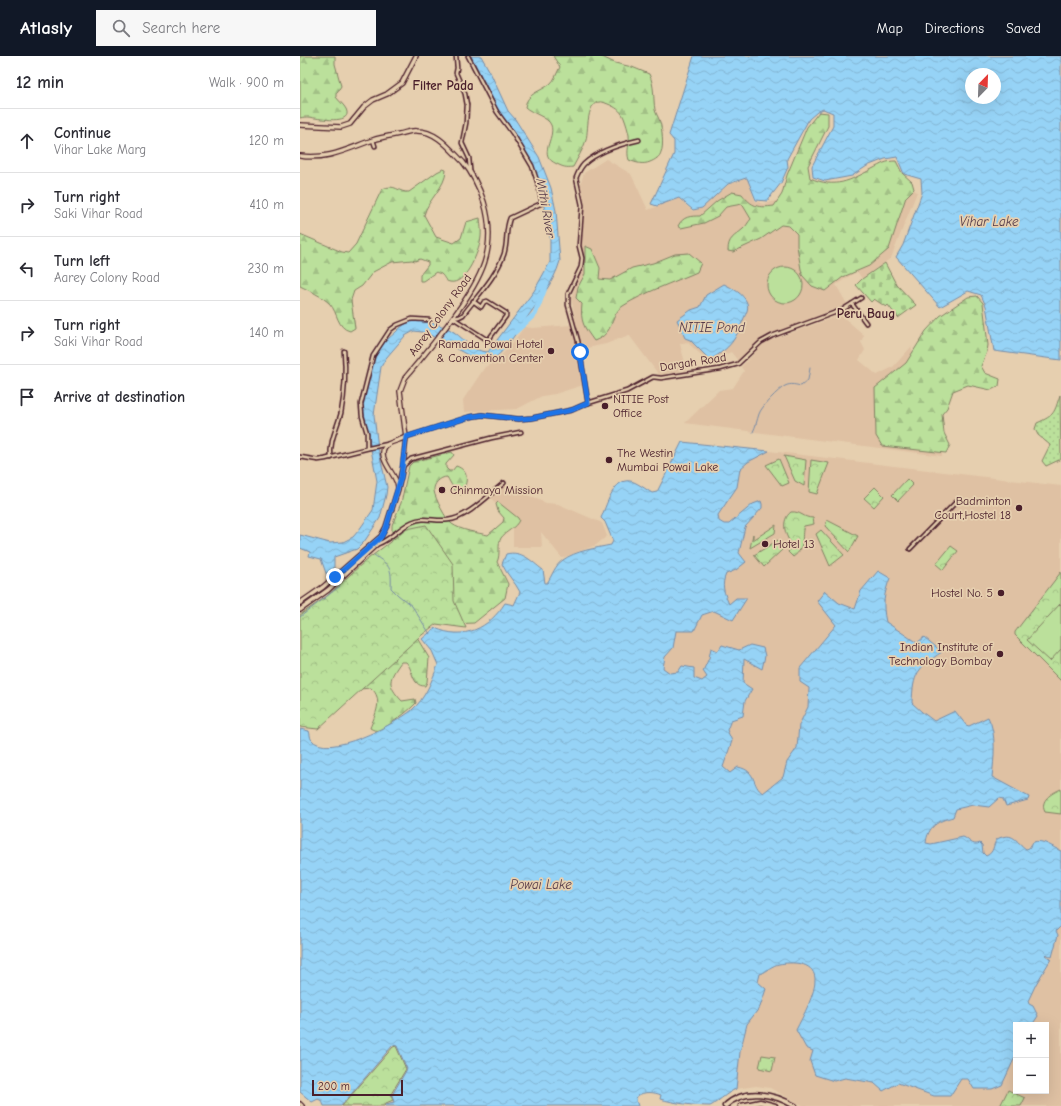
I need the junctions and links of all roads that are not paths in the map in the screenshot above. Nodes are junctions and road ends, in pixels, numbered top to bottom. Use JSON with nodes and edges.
{"nodes":[{"id":1,"x":416,"y":56,"type":"edge"},
{"id":2,"x":456,"y":56,"type":"edge"},
{"id":3,"x":468,"y":56,"type":"edge"},
{"id":4,"x":300,"y":125,"type":"edge"},
{"id":5,"x":373,"y":140,"type":"junction"},
{"id":6,"x":639,"y":140,"type":"dead end"},
{"id":7,"x":375,"y":146,"type":"dead end"},
{"id":8,"x":300,"y":156,"type":"edge"},
{"id":9,"x":470,"y":170,"type":"junction"},
{"id":10,"x":861,"y":298,"type":"dead end"},
{"id":11,"x":473,"y":301,"type":"junction"},
{"id":12,"x":852,"y":304,"type":"junction"},
{"id":13,"x":453,"y":318,"type":"junction"},
{"id":14,"x":430,"y":320,"type":"dead end"},
{"id":15,"x":866,"y":324,"type":"dead end"},
{"id":16,"x":344,"y":351,"type":"dead end"},
{"id":17,"x":588,"y":403,"type":"junction"},
{"id":18,"x":521,"y":432,"type":"dead end"},
{"id":19,"x":406,"y":437,"type":"junction"},
{"id":20,"x":388,"y":444,"type":"junction"},
{"id":21,"x":368,"y":448,"type":"junction"},
{"id":22,"x":300,"y":457,"type":"edge"},
{"id":23,"x":331,"y":458,"type":"junction"},
{"id":24,"x":403,"y":466,"type":"junction"},
{"id":25,"x":504,"y":483,"type":"dead end"},
{"id":26,"x":398,"y":489,"type":"junction"},
{"id":27,"x":956,"y":502,"type":"dead end"},
{"id":28,"x":376,"y":543,"type":"junction"},
{"id":29,"x":910,"y":549,"type":"dead end"},
{"id":30,"x":335,"y":577,"type":"junction"},
{"id":31,"x":338,"y":581,"type":"junction"},
{"id":32,"x":316,"y":592,"type":"junction"},
{"id":33,"x":319,"y":597,"type":"junction"},
{"id":34,"x":300,"y":603,"type":"edge"},
{"id":35,"x":300,"y":610,"type":"edge"},
{"id":36,"x":725,"y":1106,"type":"edge"},
{"id":37,"x":741,"y":1106,"type":"edge"},
{"id":38,"x":774,"y":1106,"type":"edge"},
{"id":39,"x":796,"y":1106,"type":"edge"}],
"edges":[{"from":1,"to":4,"type":"main road"},
{"from":2,"to":9,"type":"street"},
{"from":3,"to":11,"type":"street"},
{"from":5,"to":7,"type":"street"},
{"from":5,"to":8,"type":"main road","name":"Aarey Colony Road"},
{"from":5,"to":9,"type":"main road","name":"Aarey Colony Road"},
{"from":6,"to":17,"type":"street"},
{"from":9,"to":13,"type":"main road","name":"Aarey Colony Road"},
{"from":10,"to":12,"type":"street","name":"Dargah Road"},
{"from":11,"to":13,"type":"street"},
{"from":11,"to":13,"type":"street"},
{"from":12,"to":15,"type":"street"},
{"from":12,"to":17,"type":"street","name":"Dargah Road"},
{"from":13,"to":19,"type":"main road","name":"Aarey Colony Road"},
{"from":14,"to":21,"type":"street"},
{"from":16,"to":23,"type":"street"},
{"from":17,"to":19,"type":"street","name":"Dargah Road"},
{"from":18,"to":24,"type":"street"},
{"from":19,"to":20,"type":"main road"},
{"from":19,"to":24,"type":"main road","name":"Aarey Colony Road"},
{"from":20,"to":21,"type":"street"},
{"from":20,"to":26,"type":"main road"},
{"from":21,"to":23,"type":"street"},
{"from":22,"to":23,"type":"street"},
{"from":24,"to":26,"type":"main road","name":"Aarey Colony Road"},
{"from":25,"to":28,"type":"street"},
{"from":26,"to":28,"type":"main road","name":"Aarey Colony Road"},
{"from":27,"to":29,"type":"street"},
{"from":28,"to":30,"type":"main road"},
{"from":28,"to":31,"type":"main road"},
{"from":30,"to":31,"type":"main road"},
{"from":30,"to":32,"type":"main road"},
{"from":31,"to":33,"type":"main road"},
{"from":32,"to":33,"type":"main road"},
{"from":32,"to":34,"type":"main road"},
{"from":33,"to":35,"type":"main road"},
{"from":36,"to":39,"type":"main road"},
{"from":37,"to":38,"type":"main road"}]}
